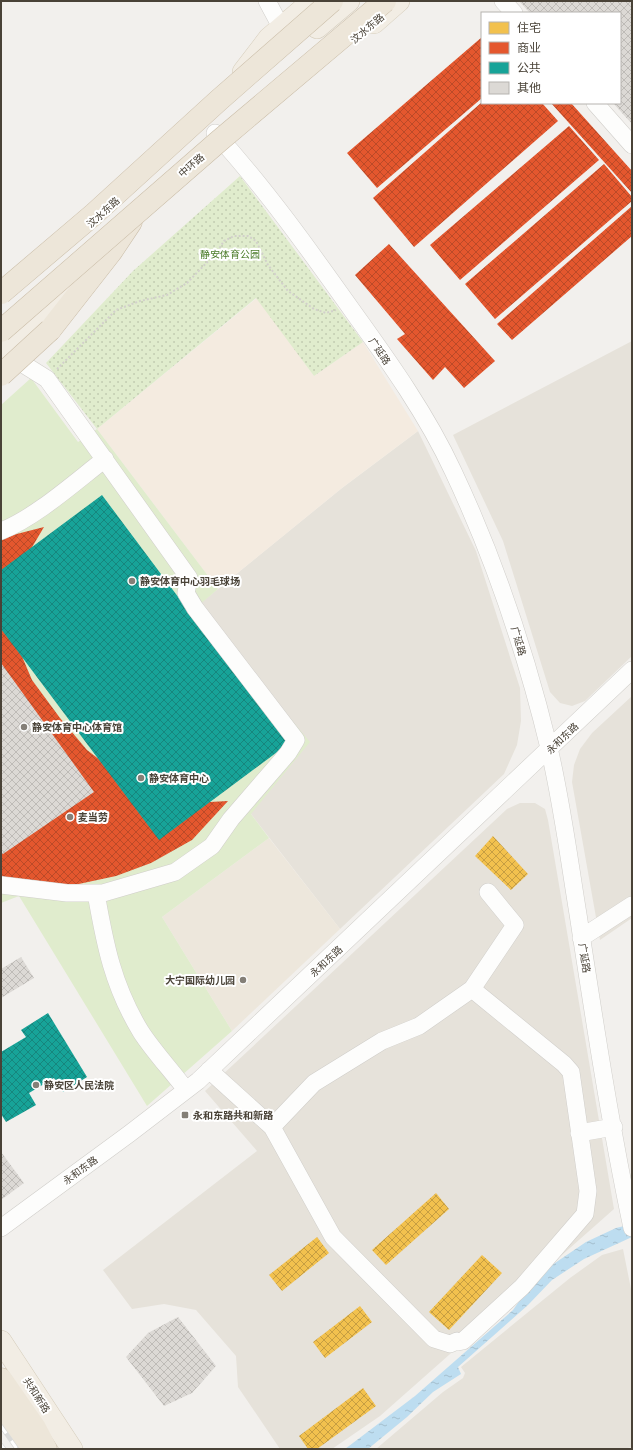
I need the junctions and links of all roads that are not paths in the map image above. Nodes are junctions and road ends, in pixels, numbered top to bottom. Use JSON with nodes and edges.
{"nodes":[{"id":1,"x":267,"y":1,"type":"edge"},
{"id":2,"x":312,"y":1,"type":"edge"},
{"id":3,"x":332,"y":1,"type":"edge"},
{"id":4,"x":349,"y":1,"type":"edge"},
{"id":5,"x":371,"y":1,"type":"edge"},
{"id":6,"x":385,"y":1,"type":"edge"},
{"id":7,"x":399,"y":1,"type":"edge"},
{"id":8,"x":503,"y":1,"type":"edge"},
{"id":9,"x":513,"y":12,"type":"edge"},
{"id":10,"x":281,"y":27,"type":"junction"},
{"id":11,"x":596,"y":104,"type":"edge"},
{"id":12,"x":210,"y":128,"type":"junction"},
{"id":13,"x":632,"y":145,"type":"edge"},
{"id":14,"x":140,"y":210,"type":"junction"},
{"id":15,"x":103,"y":218,"type":"junction"},
{"id":16,"x":1,"y":288,"type":"edge"},
{"id":17,"x":1,"y":293,"type":"edge"},
{"id":18,"x":1,"y":302,"type":"edge"},
{"id":19,"x":1,"y":320,"type":"edge"},
{"id":20,"x":1,"y":331,"type":"edge"},
{"id":21,"x":1,"y":351,"type":"edge"},
{"id":22,"x":1,"y":375,"type":"edge"},
{"id":23,"x":105,"y":459,"type":"junction"},
{"id":24,"x":1,"y":531,"type":"edge"},
{"id":25,"x":632,"y":670,"type":"edge"},
{"id":26,"x":549,"y":750,"type":"junction"},
{"id":27,"x":1,"y":885,"type":"edge"},
{"id":28,"x":488,"y":892,"type":"dead end"},
{"id":29,"x":96,"y":893,"type":"junction"},
{"id":30,"x":632,"y":905,"type":"edge"},
{"id":31,"x":582,"y":938,"type":"junction"},
{"id":32,"x":472,"y":989,"type":"junction"},
{"id":33,"x":209,"y":1070,"type":"junction"},
{"id":34,"x":186,"y":1090,"type":"junction"},
{"id":35,"x":272,"y":1127,"type":"junction"},
{"id":36,"x":614,"y":1127,"type":"junction"},
{"id":37,"x":579,"y":1133,"type":"junction"},
{"id":38,"x":1,"y":1228,"type":"edge"},
{"id":39,"x":632,"y":1228,"type":"edge"},
{"id":40,"x":1,"y":1341,"type":"edge"},
{"id":41,"x":1,"y":1379,"type":"edge"},
{"id":42,"x":1,"y":1388,"type":"edge"},
{"id":43,"x":1,"y":1410,"type":"edge"},
{"id":44,"x":30,"y":1449,"type":"edge"},
{"id":45,"x":46,"y":1449,"type":"edge"},
{"id":46,"x":72,"y":1449,"type":"edge"}],
"edges":[{"from":1,"to":10,"type":"street"},
{"from":2,"to":10,"type":"main road","name":"汶水东路"},
{"from":3,"to":15,"type":"highway","bridge":true},
{"from":4,"to":12,"type":"main road","name":"汶水东路"},
{"from":5,"to":12,"type":"main road","name":"汶水东路"},
{"from":6,"to":14,"type":"highway","name":"中环路","bridge":true},
{"from":7,"to":12,"type":"main road","name":"汶水东路"},
{"from":8,"to":9,"type":"street"},
{"from":10,"to":12,"type":"main road","name":"汶水东路"},
{"from":11,"to":13,"type":"street"},
{"from":12,"to":15,"type":"main road","name":"汶水东路"},
{"from":12,"to":18,"type":"main road","name":"汶水东路"},
{"from":12,"to":26,"type":"street","name":"广延路"},
{"from":14,"to":20,"type":"highway","name":"中环路","bridge":true},
{"from":14,"to":22,"type":"highway","bridge":true},
{"from":15,"to":16,"type":"highway","bridge":true},
{"from":15,"to":17,"type":"highway","bridge":true},
{"from":15,"to":19,"type":"main road","name":"汶水东路"},
{"from":15,"to":21,"type":"main road","name":"汶水东路"},
{"from":21,"to":23,"type":"street"},
{"from":23,"to":24,"type":"street"},
{"from":23,"to":29,"type":"street"},
{"from":25,"to":26,"type":"street","name":"永和东路"},
{"from":26,"to":31,"type":"street","name":"广延路"},
{"from":26,"to":33,"type":"street","name":"永和东路"},
{"from":27,"to":29,"type":"street"},
{"from":28,"to":32,"type":"street"},
{"from":29,"to":34,"type":"street"},
{"from":30,"to":31,"type":"street"},
{"from":31,"to":36,"type":"street","name":"广延路"},
{"from":32,"to":35,"type":"street"},
{"from":32,"to":37,"type":"street"},
{"from":33,"to":34,"type":"street","name":"永和东路"},
{"from":33,"to":35,"type":"street"},
{"from":34,"to":38,"type":"street","name":"永和东路"},
{"from":35,"to":37,"type":"street"},
{"from":36,"to":37,"type":"street"},
{"from":36,"to":39,"type":"street","name":"广延路"},
{"from":40,"to":46,"type":"main road","name":"共和新路"},
{"from":41,"to":45,"type":"highway"},
{"from":42,"to":45,"type":"main road"},
{"from":43,"to":44,"type":"highway"}]}
